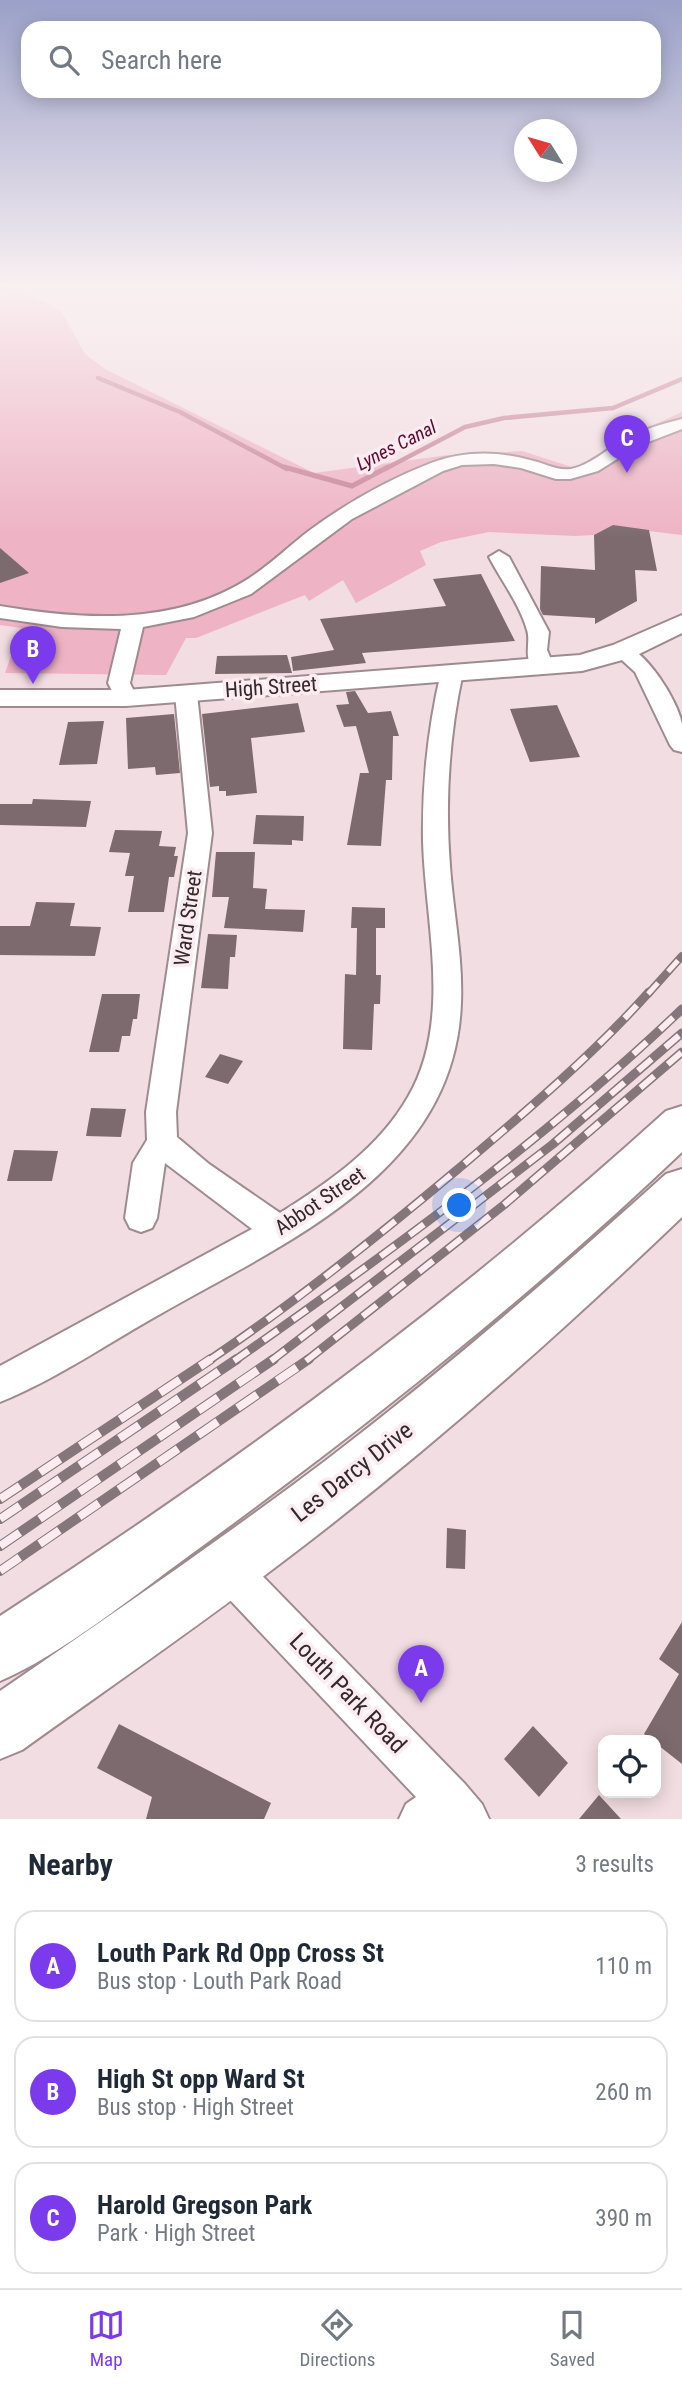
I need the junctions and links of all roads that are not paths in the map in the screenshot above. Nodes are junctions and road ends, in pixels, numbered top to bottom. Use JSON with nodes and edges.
{"nodes":[{"id":1,"x":682,"y":424,"type":"edge"},
{"id":2,"x":499,"y":557,"type":"dead end"},
{"id":3,"x":682,"y":606,"type":"edge"},
{"id":4,"x":0,"y":612,"type":"edge"},
{"id":5,"x":682,"y":615,"type":"edge"},
{"id":6,"x":682,"y":623,"type":"edge"},
{"id":7,"x":133,"y":624,"type":"junction"},
{"id":8,"x":621,"y":643,"type":"junction"},
{"id":9,"x":542,"y":664,"type":"junction"},
{"id":10,"x":452,"y":672,"type":"junction"},
{"id":11,"x":186,"y":694,"type":"junction"},
{"id":12,"x":0,"y":698,"type":"edge"},
{"id":13,"x":126,"y":698,"type":"junction"},
{"id":14,"x":681,"y":741,"type":"edge"},
{"id":15,"x":682,"y":1124,"type":"edge"},
{"id":16,"x":162,"y":1142,"type":"junction"},
{"id":17,"x":682,"y":1188,"type":"edge"},
{"id":18,"x":141,"y":1218,"type":"dead end"},
{"id":19,"x":279,"y":1230,"type":"junction"},
{"id":20,"x":0,"y":1385,"type":"edge"},
{"id":21,"x":187,"y":1525,"type":"junction"},
{"id":22,"x":227,"y":1568,"type":"junction"},
{"id":23,"x":0,"y":1651,"type":"edge"},
{"id":24,"x":0,"y":1728,"type":"edge"},
{"id":25,"x":446,"y":1812,"type":"edge"}],
"edges":[{"from":1,"to":7,"type":"street"},
{"from":2,"to":9,"type":"street"},
{"from":3,"to":8,"type":"main road","name":"High Street"},
{"from":4,"to":7,"type":"street"},
{"from":5,"to":8,"type":"main road"},
{"from":6,"to":8,"type":"main road","name":"High Street"},
{"from":7,"to":13,"type":"street"},
{"from":8,"to":9,"type":"main road","name":"High Street"},
{"from":8,"to":14,"type":"street"},
{"from":9,"to":10,"type":"main road","name":"High Street"},
{"from":10,"to":11,"type":"main road","name":"High Street"},
{"from":10,"to":19,"type":"street","name":"Abbot Street"},
{"from":11,"to":13,"type":"main road","name":"High Street"},
{"from":11,"to":16,"type":"street","name":"Ward Street"},
{"from":12,"to":13,"type":"main road","name":"High Street"},
{"from":15,"to":21,"type":"highway"},
{"from":16,"to":18,"type":"street","name":"Ward Street"},
{"from":16,"to":19,"type":"street"},
{"from":17,"to":22,"type":"highway","name":"Les Darcy Drive"},
{"from":19,"to":20,"type":"street","name":"Abbot Street"},
{"from":21,"to":22,"type":"highway"},
{"from":21,"to":23,"type":"highway"},
{"from":22,"to":24,"type":"highway","name":"Les Darcy Drive"},
{"from":22,"to":25,"type":"street","name":"Louth Park Road"}]}
